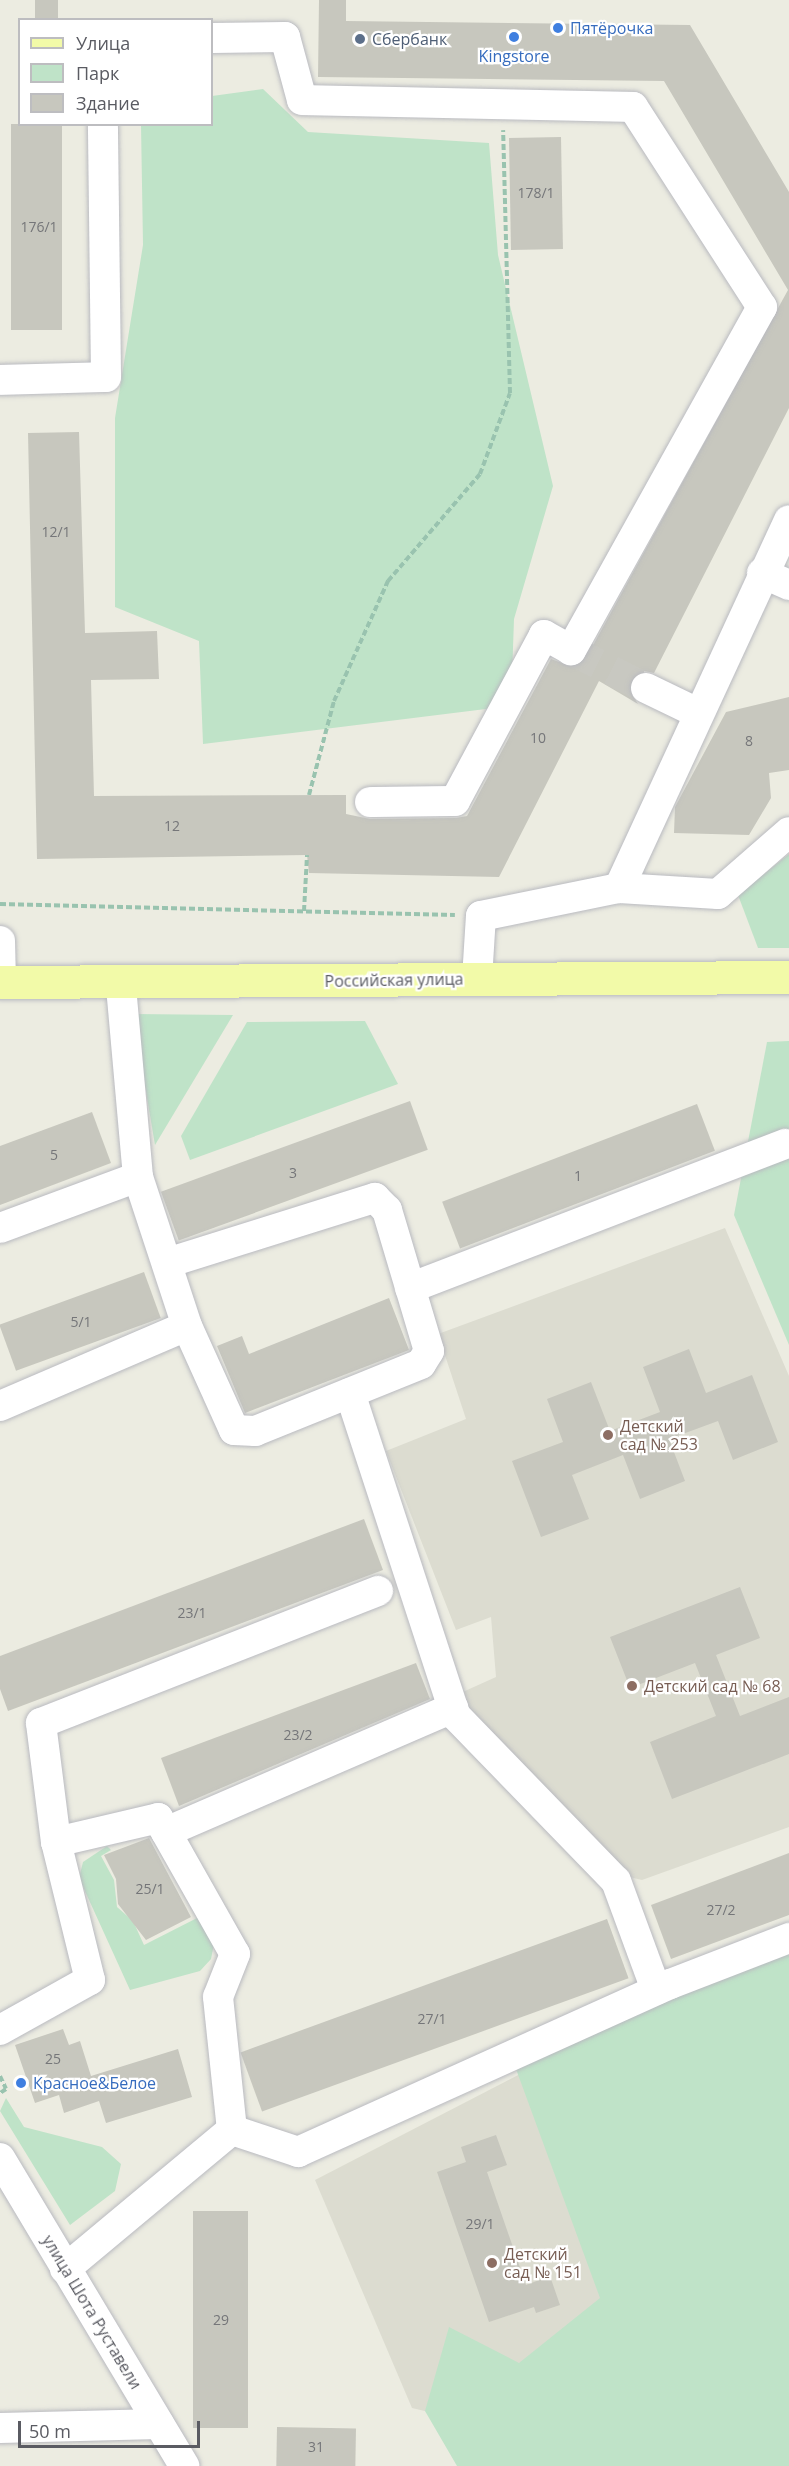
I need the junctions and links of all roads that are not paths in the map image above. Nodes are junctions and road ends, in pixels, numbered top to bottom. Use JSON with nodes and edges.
{"nodes":[{"id":1,"x":213,"y":38,"type":"edge"},
{"id":2,"x":103,"y":126,"type":"edge"},
{"id":3,"x":0,"y":380,"type":"edge"},
{"id":4,"x":789,"y":520,"type":"edge"},
{"id":5,"x":762,"y":573,"type":"junction"},
{"id":6,"x":789,"y":585,"type":"edge"},
{"id":7,"x":646,"y":688,"type":"tunnel mouth"},
{"id":8,"x":698,"y":713,"type":"junction"},
{"id":9,"x":370,"y":802,"type":"dead end"},
{"id":10,"x":789,"y":832,"type":"edge"},
{"id":11,"x":619,"y":888,"type":"junction"},
{"id":12,"x":0,"y":941,"type":"edge"},
{"id":13,"x":789,"y":977,"type":"edge"},
{"id":14,"x":477,"y":979,"type":"junction"},
{"id":15,"x":0,"y":982,"type":"edge"},
{"id":16,"x":121,"y":985,"type":"junction"},
{"id":17,"x":785,"y":1144,"type":"dead end"},
{"id":18,"x":138,"y":1177,"type":"junction"},
{"id":19,"x":0,"y":1228,"type":"edge"},
{"id":20,"x":167,"y":1263,"type":"junction"},
{"id":21,"x":410,"y":1288,"type":"junction"},
{"id":22,"x":187,"y":1326,"type":"junction"},
{"id":23,"x":350,"y":1393,"type":"junction"},
{"id":24,"x":0,"y":1406,"type":"edge"},
{"id":25,"x":378,"y":1591,"type":"dead end"},
{"id":26,"x":453,"y":1708,"type":"junction"},
{"id":27,"x":166,"y":1832,"type":"junction"},
{"id":28,"x":56,"y":1842,"type":"junction"},
{"id":29,"x":789,"y":1938,"type":"edge"},
{"id":30,"x":656,"y":1990,"type":"junction"},
{"id":31,"x":0,"y":2030,"type":"edge"},
{"id":32,"x":232,"y":2130,"type":"junction"},
{"id":33,"x":1,"y":2161,"type":"edge"},
{"id":34,"x":66,"y":2268,"type":"junction"},
{"id":35,"x":159,"y":2424,"type":"junction"},
{"id":36,"x":0,"y":2428,"type":"edge"},
{"id":37,"x":184,"y":2466,"type":"edge"}],
"edges":[{"from":1,"to":9,"type":"street"},
{"from":2,"to":3,"type":"street"},
{"from":4,"to":5,"type":"street"},
{"from":5,"to":6,"type":"street"},
{"from":5,"to":8,"type":"street"},
{"from":7,"to":8,"type":"street"},
{"from":8,"to":11,"type":"street"},
{"from":10,"to":11,"type":"street"},
{"from":11,"to":14,"type":"street"},
{"from":12,"to":15,"type":"street"},
{"from":13,"to":14,"type":"main road","name":"Российская улица"},
{"from":14,"to":16,"type":"main road","name":"Российская улица"},
{"from":15,"to":16,"type":"main road","name":"Российская улица"},
{"from":16,"to":18,"type":"street"},
{"from":17,"to":21,"type":"street"},
{"from":18,"to":19,"type":"street"},
{"from":18,"to":20,"type":"street"},
{"from":20,"to":21,"type":"street"},
{"from":20,"to":22,"type":"street"},
{"from":21,"to":23,"type":"street"},
{"from":22,"to":23,"type":"street"},
{"from":22,"to":24,"type":"street"},
{"from":23,"to":26,"type":"street"},
{"from":25,"to":28,"type":"street"},
{"from":26,"to":27,"type":"street"},
{"from":26,"to":30,"type":"street"},
{"from":27,"to":28,"type":"street"},
{"from":27,"to":32,"type":"street"},
{"from":28,"to":31,"type":"street"},
{"from":29,"to":30,"type":"street"},
{"from":30,"to":32,"type":"street"},
{"from":32,"to":34,"type":"street"},
{"from":33,"to":34,"type":"street","name":"улица Шота Руставели"},
{"from":34,"to":35,"type":"street","name":"улица Шота Руставели"},
{"from":35,"to":36,"type":"street"},
{"from":35,"to":37,"type":"street","name":"улица Шота Руставели"}]}
